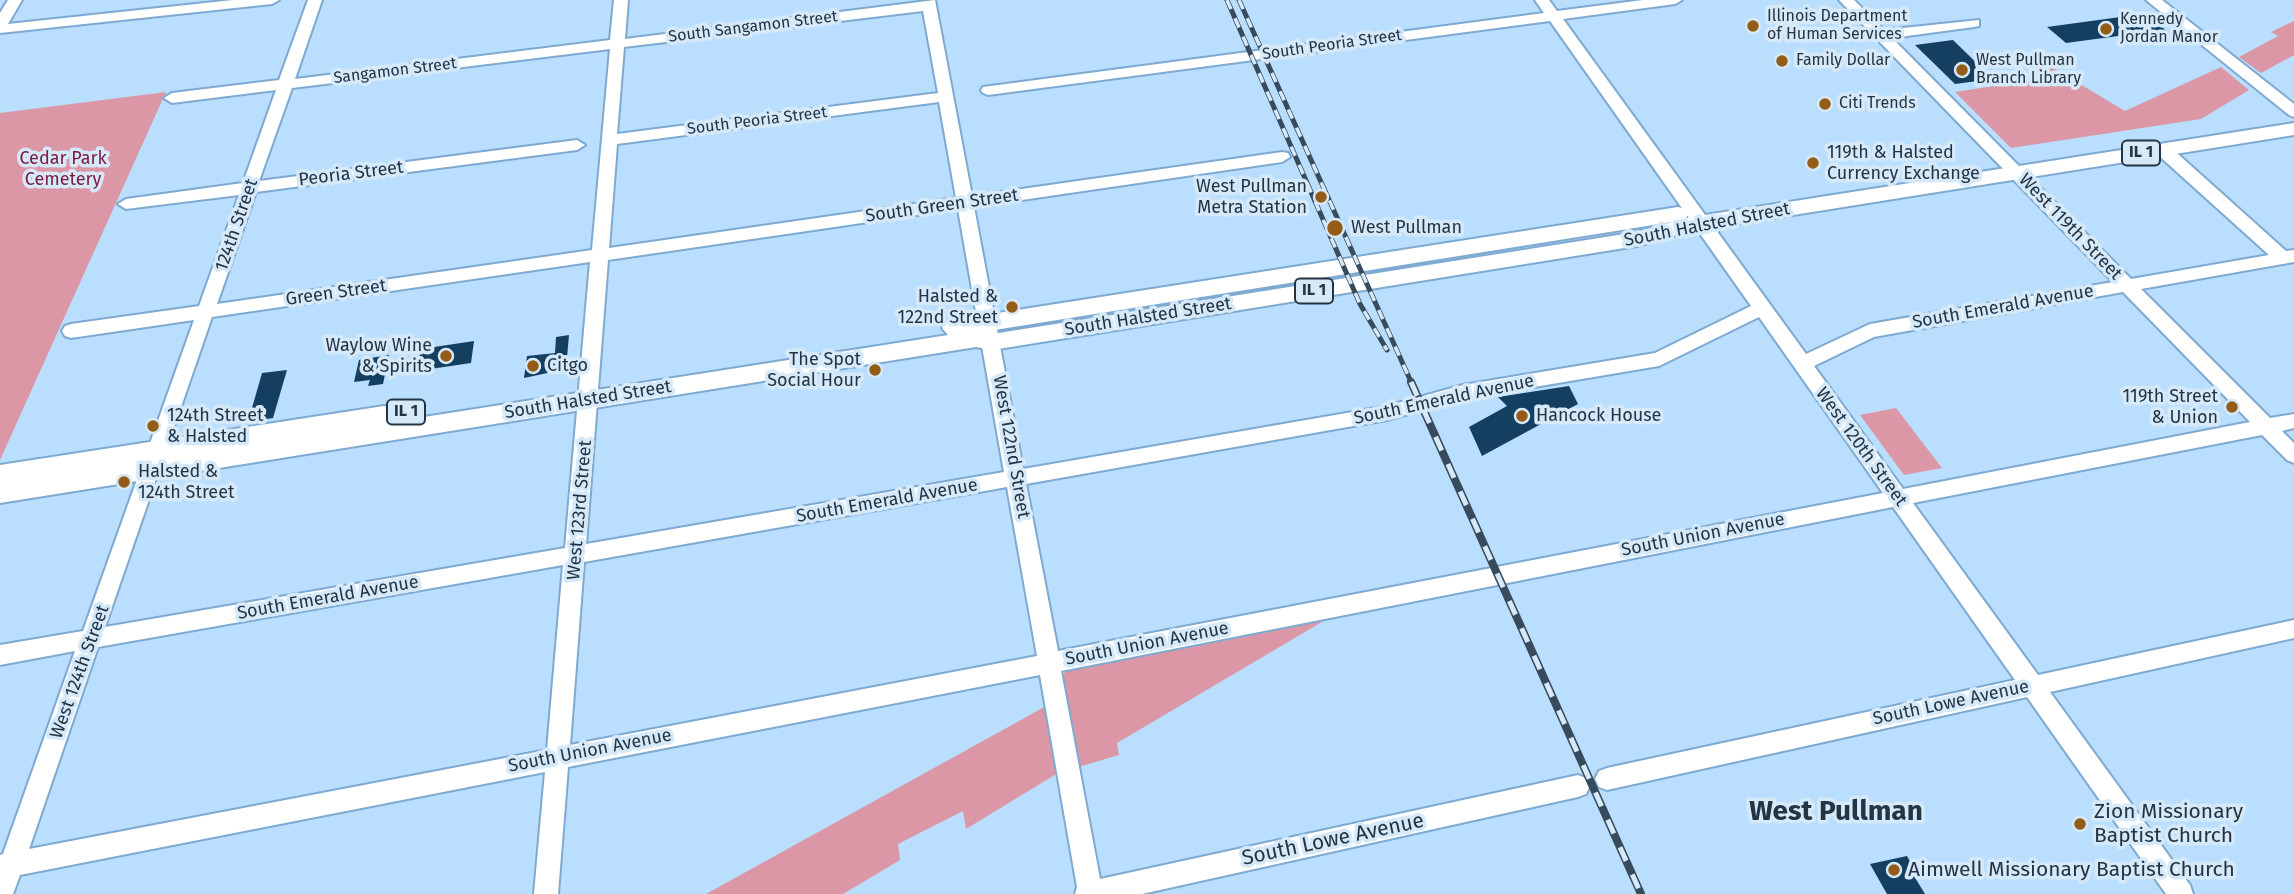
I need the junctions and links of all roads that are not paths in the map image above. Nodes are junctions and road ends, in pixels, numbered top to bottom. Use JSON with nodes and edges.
{"nodes":[{"id":1,"x":15,"y":0,"type":"edge"},
{"id":2,"x":271,"y":0,"type":"edge"},
{"id":3,"x":315,"y":0,"type":"edge"},
{"id":4,"x":621,"y":0,"type":"edge"},
{"id":5,"x":1542,"y":0,"type":"edge"},
{"id":6,"x":1675,"y":0,"type":"edge"},
{"id":7,"x":1846,"y":0,"type":"edge"},
{"id":8,"x":2153,"y":0,"type":"edge"},
{"id":9,"x":928,"y":3,"type":"edge"},
{"id":10,"x":1553,"y":16,"type":"junction"},
{"id":11,"x":1974,"y":23,"type":"dead end"},
{"id":12,"x":0,"y":27,"type":"edge"},
{"id":13,"x":1881,"y":35,"type":"junction"},
{"id":14,"x":618,"y":44,"type":"junction"},
{"id":15,"x":286,"y":84,"type":"junction"},
{"id":16,"x":988,"y":90,"type":"dead end"},
{"id":17,"x":946,"y":97,"type":"junction"},
{"id":18,"x":172,"y":98,"type":"dead end"},
{"id":19,"x":2294,"y":115,"type":"edge"},
{"id":20,"x":2294,"y":129,"type":"edge"},
{"id":21,"x":610,"y":140,"type":"junction"},
{"id":22,"x":577,"y":145,"type":"dead end"},
{"id":23,"x":2163,"y":150,"type":"junction"},
{"id":24,"x":1282,"y":157,"type":"dead end"},
{"id":25,"x":2011,"y":167,"type":"junction"},
{"id":26,"x":250,"y":187,"type":"junction"},
{"id":27,"x":966,"y":203,"type":"junction"},
{"id":28,"x":126,"y":204,"type":"dead end"},
{"id":29,"x":1697,"y":217,"type":"junction"},
{"id":30,"x":601,"y":255,"type":"junction"},
{"id":31,"x":2288,"y":257,"type":"edge"},
{"id":32,"x":2127,"y":286,"type":"junction"},
{"id":33,"x":1762,"y":308,"type":"junction"},
{"id":34,"x":207,"y":311,"type":"junction"},
{"id":35,"x":71,"y":331,"type":"dead end"},
{"id":36,"x":990,"y":332,"type":"junction"},
{"id":37,"x":1802,"y":363,"type":"junction"},
{"id":38,"x":590,"y":391,"type":"junction"},
{"id":39,"x":2294,"y":421,"type":"edge"},
{"id":40,"x":2266,"y":426,"type":"junction"},
{"id":41,"x":2294,"y":455,"type":"edge"},
{"id":42,"x":155,"y":460,"type":"junction"},
{"id":43,"x":0,"y":475,"type":"edge"},
{"id":44,"x":1016,"y":478,"type":"junction"},
{"id":45,"x":0,"y":493,"type":"edge"},
{"id":46,"x":1897,"y":497,"type":"junction"},
{"id":47,"x":576,"y":555,"type":"junction"},
{"id":48,"x":2294,"y":629,"type":"edge"},
{"id":49,"x":91,"y":640,"type":"junction"},
{"id":50,"x":0,"y":655,"type":"edge"},
{"id":51,"x":1049,"y":663,"type":"junction"},
{"id":52,"x":2032,"y":685,"type":"junction"},
{"id":53,"x":558,"y":757,"type":"junction"},
{"id":54,"x":1607,"y":779,"type":"dead end"},
{"id":55,"x":1578,"y":786,"type":"dead end"},
{"id":56,"x":6,"y":866,"type":"edge"},
{"id":57,"x":1,"y":894,"type":"edge"},
{"id":58,"x":546,"y":894,"type":"edge"},
{"id":59,"x":1090,"y":894,"type":"edge"},
{"id":60,"x":2181,"y":894,"type":"edge"}],
"edges":[{"from":1,"to":12,"type":"street"},
{"from":2,"to":12,"type":"street"},
{"from":3,"to":15,"type":"street","name":"124th Street"},
{"from":4,"to":14,"type":"street","name":"West 123rd Street"},
{"from":5,"to":10,"type":"street","name":"West 120th Street"},
{"from":6,"to":10,"type":"street","name":"South Peoria Street"},
{"from":7,"to":13,"type":"street","name":"West 119th Street"},
{"from":8,"to":19,"type":"street"},
{"from":9,"to":14,"type":"street","name":"South Sangamon Street"},
{"from":9,"to":17,"type":"street","name":"West 122nd Street"},
{"from":10,"to":16,"type":"street","name":"South Peoria Street"},
{"from":10,"to":29,"type":"street","name":"West 120th Street"},
{"from":11,"to":13,"type":"street"},
{"from":13,"to":25,"type":"street","name":"West 119th Street"},
{"from":14,"to":15,"type":"street","name":"Sangamon Street"},
{"from":14,"to":21,"type":"street","name":"West 123rd Street"},
{"from":15,"to":18,"type":"street","name":"Sangamon Street"},
{"from":15,"to":26,"type":"street","name":"124th Street"},
{"from":17,"to":21,"type":"street","name":"South Peoria Street"},
{"from":17,"to":27,"type":"street","name":"West 122nd Street"},
{"from":19,"to":25,"type":"main road","name":"South Halsted Street","number":"IL 1"},
{"from":20,"to":23,"type":"main road","name":"South Halsted Street","number":"IL 1"},
{"from":21,"to":30,"type":"street","name":"West 123rd Street"},
{"from":22,"to":26,"type":"street","name":"Peoria Street"},
{"from":23,"to":25,"type":"main road","name":"South Halsted Street","number":"IL 1"},
{"from":23,"to":31,"type":"street"},
{"from":24,"to":27,"type":"street","name":"South Green Street"},
{"from":25,"to":29,"type":"main road","name":"South Halsted Street","number":"IL 1"},
{"from":25,"to":32,"type":"street","name":"West 119th Street"},
{"from":26,"to":28,"type":"street","name":"Peoria Street"},
{"from":26,"to":34,"type":"street","name":"124th Street"},
{"from":27,"to":30,"type":"street","name":"South Green Street"},
{"from":27,"to":36,"type":"street","name":"West 122nd Street"},
{"from":29,"to":33,"type":"street","name":"West 120th Street"},
{"from":29,"to":36,"type":"main road","name":"South Halsted Street","number":"IL 1"},
{"from":30,"to":34,"type":"street","name":"Green Street"},
{"from":30,"to":38,"type":"street","name":"West 123rd Street"},
{"from":31,"to":32,"type":"street","name":"South Emerald Avenue"},
{"from":32,"to":37,"type":"street","name":"South Emerald Avenue"},
{"from":32,"to":40,"type":"street","name":"West 119th Street"},
{"from":33,"to":37,"type":"street","name":"West 120th Street"},
{"from":33,"to":44,"type":"street","name":"South Emerald Avenue"},
{"from":34,"to":35,"type":"street","name":"Green Street"},
{"from":34,"to":42,"type":"street","name":"124th Street"},
{"from":36,"to":38,"type":"main road","name":"South Halsted Street","number":"IL 1"},
{"from":36,"to":44,"type":"street","name":"West 122nd Street"},
{"from":37,"to":46,"type":"street","name":"West 120th Street"},
{"from":38,"to":42,"type":"main road","name":"South Halsted Street","number":"IL 1"},
{"from":38,"to":47,"type":"street","name":"West 123rd Street"},
{"from":39,"to":40,"type":"street","name":"South Union Avenue"},
{"from":40,"to":41,"type":"street","name":"West 119th Street"},
{"from":40,"to":46,"type":"street","name":"South Union Avenue"},
{"from":42,"to":43,"type":"main road","name":"South Halsted Street","number":"IL 1"},
{"from":42,"to":45,"type":"main road","name":"South Halsted Street","number":"IL 1"},
{"from":42,"to":49,"type":"street","name":"West 124th Street"},
{"from":44,"to":47,"type":"street","name":"South Emerald Avenue"},
{"from":44,"to":51,"type":"street","name":"West 122nd Street"},
{"from":46,"to":51,"type":"street","name":"South Union Avenue"},
{"from":46,"to":52,"type":"street","name":"West 120th Street"},
{"from":47,"to":49,"type":"street","name":"South Emerald Avenue"},
{"from":47,"to":53,"type":"street","name":"West 123rd Street"},
{"from":48,"to":52,"type":"street","name":"South Lowe Avenue"},
{"from":49,"to":50,"type":"street","name":"South Emerald Avenue"},
{"from":49,"to":56,"type":"street","name":"West 124th Street"},
{"from":51,"to":53,"type":"street","name":"South Union Avenue"},
{"from":51,"to":59,"type":"street","name":"West 122nd Street"},
{"from":52,"to":54,"type":"street","name":"South Lowe Avenue"},
{"from":52,"to":60,"type":"street","name":"West 120th Street"},
{"from":53,"to":56,"type":"street","name":"South Union Avenue"},
{"from":53,"to":58,"type":"street","name":"West 123rd Street"},
{"from":55,"to":59,"type":"street","name":"South Lowe Avenue"},
{"from":56,"to":57,"type":"street","name":"West 124th Street"}]}
